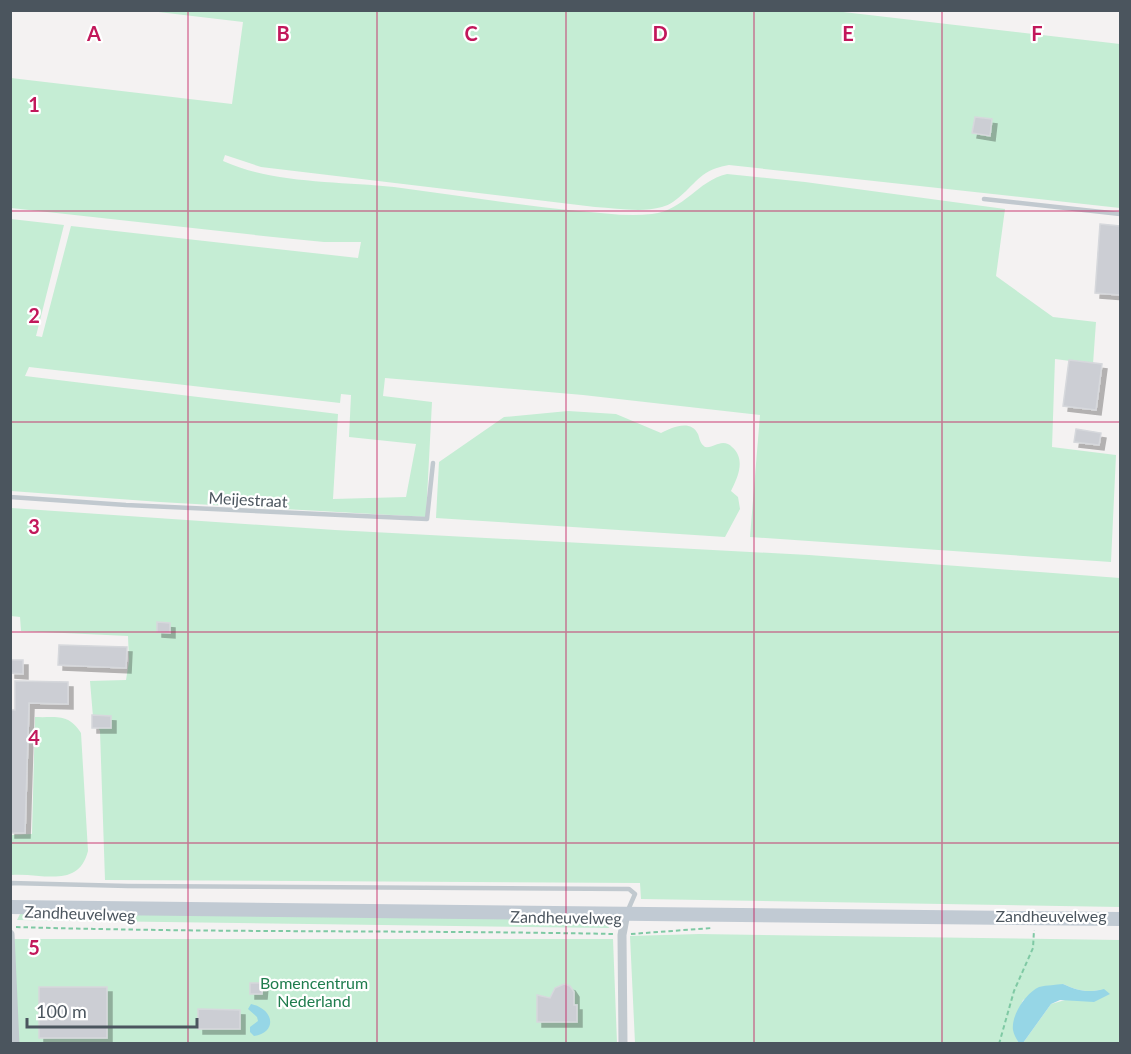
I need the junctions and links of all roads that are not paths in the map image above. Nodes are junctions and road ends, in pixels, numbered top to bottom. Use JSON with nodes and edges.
{"nodes":[{"id":1,"x":984,"y":199,"type":"dead end"},
{"id":2,"x":1120,"y":214,"type":"edge"},
{"id":3,"x":433,"y":463,"type":"dead end"},
{"id":4,"x":10,"y":497,"type":"edge"},
{"id":5,"x":10,"y":885,"type":"edge"},
{"id":6,"x":10,"y":907,"type":"edge"},
{"id":7,"x":626,"y":913,"type":"junction"},
{"id":8,"x":1120,"y":919,"type":"edge"},
{"id":9,"x":10,"y":934,"type":"edge"},
{"id":10,"x":15,"y":1044,"type":"edge"},
{"id":11,"x":623,"y":1044,"type":"edge"}],
"edges":[{"from":1,"to":2,"type":"lane"},
{"from":3,"to":4,"type":"lane","name":"Meijestraat"},
{"from":5,"to":7,"type":"lane"},
{"from":6,"to":7,"type":"main road","name":"Zandheuvelweg"},
{"from":7,"to":8,"type":"main road","name":"Zandheuvelweg"},
{"from":7,"to":11,"type":"street"},
{"from":9,"to":10,"type":"street"}]}
